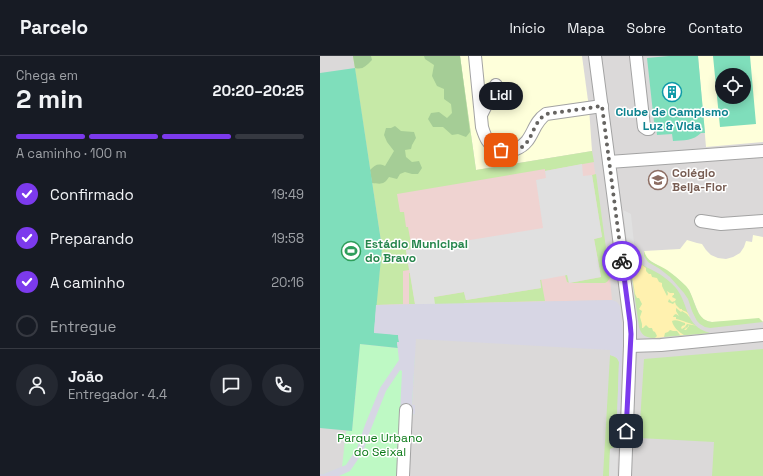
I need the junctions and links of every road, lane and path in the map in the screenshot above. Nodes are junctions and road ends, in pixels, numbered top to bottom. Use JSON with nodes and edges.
{"nodes":[{"id":1,"x":475,"y":56,"type":"edge"},
{"id":2,"x":595,"y":56,"type":"edge"},
{"id":3,"x":636,"y":56,"type":"edge"},
{"id":4,"x":496,"y":85,"type":"dead end"},
{"id":5,"x":602,"y":106,"type":"junction"},
{"id":6,"x":481,"y":115,"type":"junction"},
{"id":7,"x":649,"y":129,"type":"dead end"},
{"id":8,"x":763,"y":151,"type":"edge"},
{"id":9,"x":609,"y":162,"type":"junction"},
{"id":10,"x":701,"y":221,"type":"dead end"},
{"id":11,"x":763,"y":221,"type":"edge"},
{"id":12,"x":763,"y":335,"type":"edge"},
{"id":13,"x":630,"y":346,"type":"junction"},
{"id":14,"x":406,"y":410,"type":"dead end"},
{"id":15,"x":403,"y":476,"type":"edge"},
{"id":16,"x":624,"y":476,"type":"edge"}],
"edges":[{"from":1,"to":6,"type":"street"},
{"from":2,"to":5,"type":"street"},
{"from":3,"to":7,"type":"street"},
{"from":4,"to":6,"type":"street"},
{"from":5,"to":6,"type":"street"},
{"from":5,"to":9,"type":"street"},
{"from":8,"to":9,"type":"street"},
{"from":9,"to":13,"type":"street"},
{"from":10,"to":11,"type":"street"},
{"from":12,"to":13,"type":"street"},
{"from":13,"to":16,"type":"street"},
{"from":14,"to":15,"type":"street"}]}
